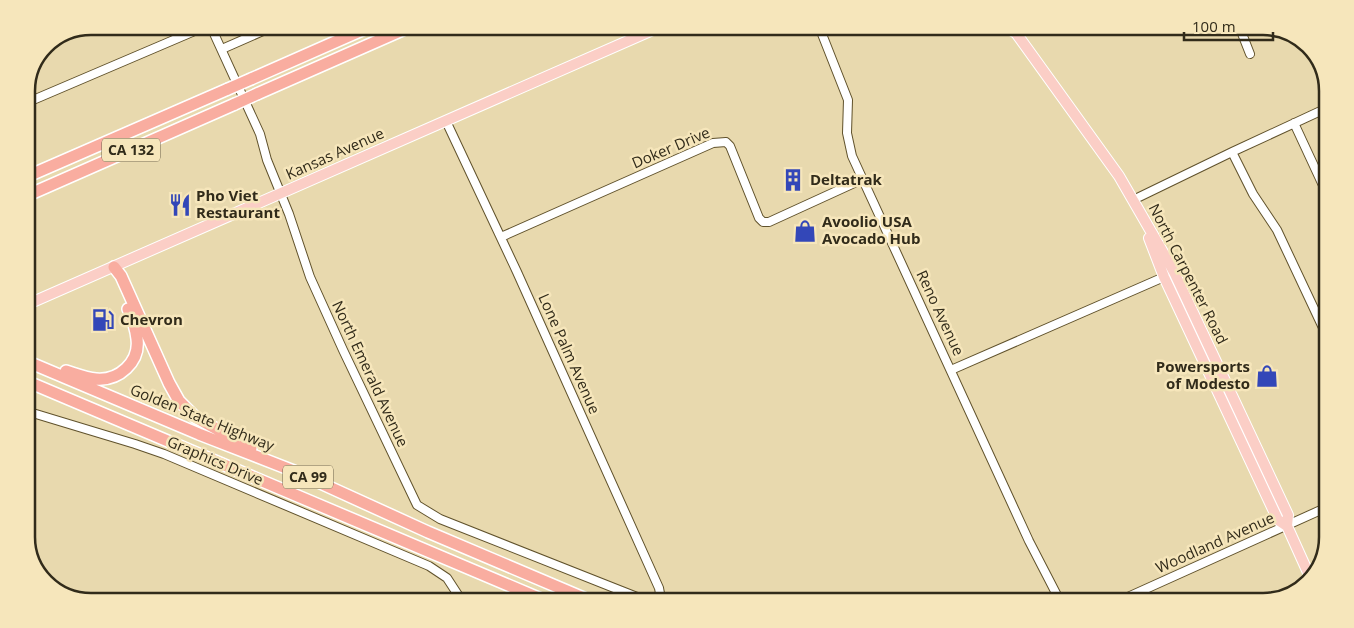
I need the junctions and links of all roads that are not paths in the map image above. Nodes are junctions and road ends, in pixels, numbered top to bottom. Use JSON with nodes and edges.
{"nodes":[{"id":1,"x":185,"y":35,"type":"edge"},
{"id":2,"x":216,"y":35,"type":"edge"},
{"id":3,"x":254,"y":35,"type":"edge"},
{"id":4,"x":351,"y":35,"type":"edge"},
{"id":5,"x":391,"y":35,"type":"edge"},
{"id":6,"x":641,"y":35,"type":"edge"},
{"id":7,"x":822,"y":35,"type":"edge"},
{"id":8,"x":1017,"y":35,"type":"edge"},
{"id":9,"x":1242,"y":35,"type":"edge"},
{"id":10,"x":222,"y":49,"type":"junction"},
{"id":11,"x":1250,"y":54,"type":"dead end"},
{"id":12,"x":35,"y":99,"type":"edge"},
{"id":13,"x":1319,"y":112,"type":"edge"},
{"id":14,"x":446,"y":121,"type":"junction"},
{"id":15,"x":153,"y":122,"type":"junction"},
{"id":16,"x":1294,"y":123,"type":"junction"},
{"id":17,"x":1232,"y":152,"type":"junction"},
{"id":18,"x":35,"y":167,"type":"edge"},
{"id":19,"x":35,"y":173,"type":"edge"},
{"id":20,"x":1319,"y":178,"type":"edge"},
{"id":21,"x":862,"y":180,"type":"junction"},
{"id":22,"x":35,"y":192,"type":"edge"},
{"id":23,"x":280,"y":195,"type":"junction"},
{"id":24,"x":1133,"y":200,"type":"junction"},
{"id":25,"x":501,"y":237,"type":"junction"},
{"id":26,"x":114,"y":267,"type":"junction"},
{"id":27,"x":1164,"y":277,"type":"junction"},
{"id":28,"x":35,"y":301,"type":"edge"},
{"id":29,"x":1319,"y":319,"type":"edge"},
{"id":30,"x":1203,"y":333,"type":"junction"},
{"id":31,"x":35,"y":363,"type":"edge"},
{"id":32,"x":35,"y":365,"type":"edge"},
{"id":33,"x":950,"y":370,"type":"junction"},
{"id":34,"x":1209,"y":372,"type":"junction"},
{"id":35,"x":35,"y":385,"type":"edge"},
{"id":36,"x":35,"y":414,"type":"edge"},
{"id":37,"x":1242,"y":416,"type":"junction"},
{"id":38,"x":294,"y":471,"type":"junction"},
{"id":39,"x":1319,"y":511,"type":"edge"},
{"id":40,"x":1287,"y":526,"type":"junction"},
{"id":41,"x":1307,"y":571,"type":"edge"},
{"id":42,"x":457,"y":593,"type":"edge"},
{"id":43,"x":527,"y":593,"type":"edge"},
{"id":44,"x":572,"y":593,"type":"edge"},
{"id":45,"x":627,"y":593,"type":"edge"},
{"id":46,"x":660,"y":593,"type":"edge"},
{"id":47,"x":1056,"y":593,"type":"edge"},
{"id":48,"x":1137,"y":593,"type":"edge"}],
"edges":[{"from":1,"to":12,"type":"street"},
{"from":2,"to":10,"type":"street","name":"North Emerald Avenue"},
{"from":3,"to":10,"type":"street"},
{"from":4,"to":15,"type":"highway","number":"CA 132","bridge":true},
{"from":5,"to":22,"type":"highway","number":"CA 132","bridge":true},
{"from":6,"to":14,"type":"main road","name":"Kansas Avenue"},
{"from":7,"to":21,"type":"street","name":"Reno Avenue"},
{"from":8,"to":24,"type":"main road","name":"North Carpenter Road"},
{"from":9,"to":11,"type":"street"},
{"from":10,"to":23,"type":"street","name":"North Emerald Avenue"},
{"from":13,"to":16,"type":"street"},
{"from":14,"to":23,"type":"main road","name":"Kansas Avenue"},
{"from":14,"to":25,"type":"street","name":"Lone Palm Avenue"},
{"from":15,"to":18,"type":"highway","number":"CA 132"},
{"from":15,"to":19,"type":"highway"},
{"from":16,"to":17,"type":"street"},
{"from":16,"to":20,"type":"street"},
{"from":17,"to":24,"type":"street"},
{"from":17,"to":29,"type":"street"},
{"from":21,"to":25,"type":"street","name":"Doker Drive"},
{"from":21,"to":33,"type":"street","name":"Reno Avenue"},
{"from":23,"to":26,"type":"main road","name":"Kansas Avenue"},
{"from":23,"to":45,"type":"street","name":"North Emerald Avenue"},
{"from":24,"to":27,"type":"main road","name":"North Carpenter Road"},
{"from":24,"to":30,"type":"main road","name":"North Carpenter Road"},
{"from":25,"to":46,"type":"street","name":"Lone Palm Avenue"},
{"from":26,"to":28,"type":"main road","name":"Kansas Avenue"},
{"from":26,"to":31,"type":"highway"},
{"from":26,"to":38,"type":"highway"},
{"from":27,"to":30,"type":"main road"},
{"from":27,"to":33,"type":"street"},
{"from":27,"to":34,"type":"main road","name":"North Carpenter Road"},
{"from":30,"to":37,"type":"main road","name":"North Carpenter Road"},
{"from":32,"to":38,"type":"highway","name":"Golden State Highway","number":"CA 99"},
{"from":33,"to":47,"type":"street","name":"Reno Avenue"},
{"from":34,"to":37,"type":"main road"},
{"from":34,"to":40,"type":"main road","name":"North Carpenter Road"},
{"from":35,"to":43,"type":"highway","number":"CA 99"},
{"from":36,"to":42,"type":"street","name":"Graphics Drive"},
{"from":37,"to":40,"type":"main road","name":"North Carpenter Road"},
{"from":38,"to":44,"type":"highway","name":"Golden State Highway","number":"CA 99"},
{"from":39,"to":40,"type":"street","name":"Woodland Avenue"},
{"from":40,"to":41,"type":"main road","name":"North Carpenter Road"},
{"from":40,"to":48,"type":"street","name":"Woodland Avenue"}]}
